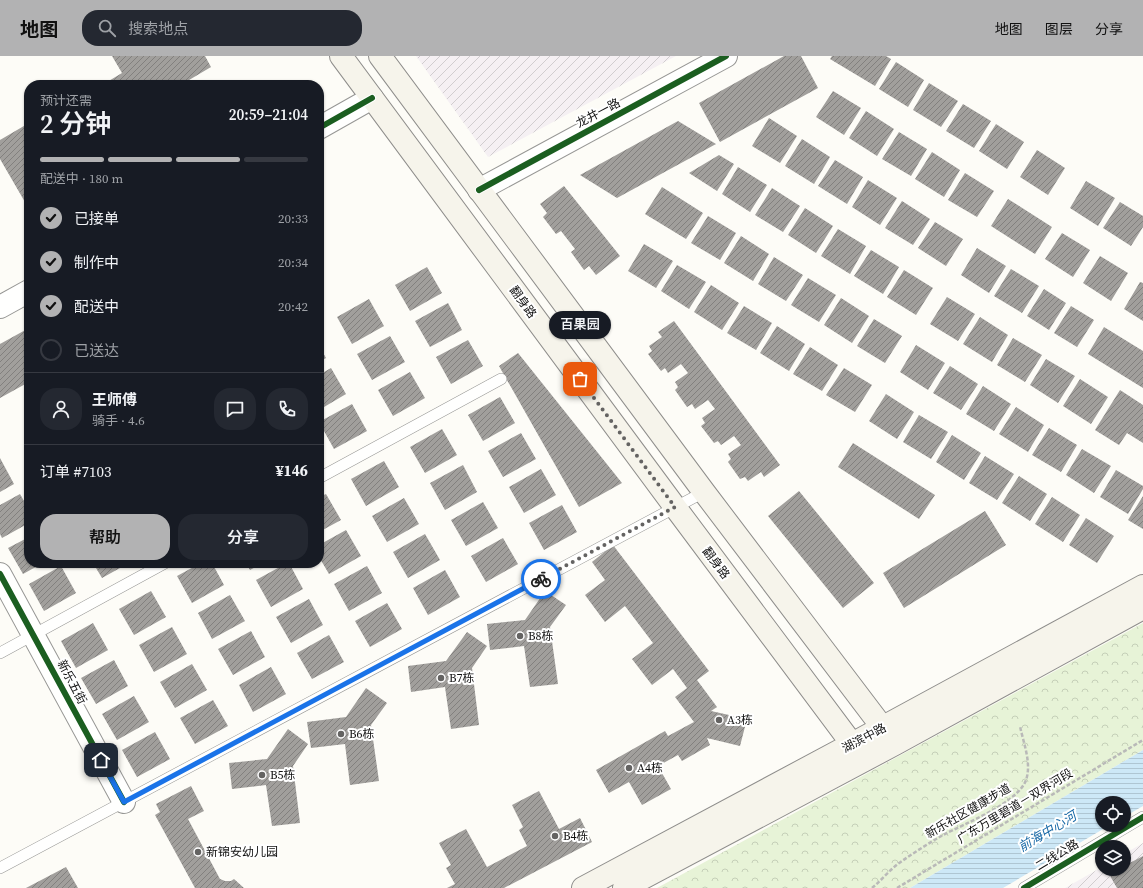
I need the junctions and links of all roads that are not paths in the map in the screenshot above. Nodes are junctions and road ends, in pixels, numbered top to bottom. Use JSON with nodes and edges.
{"nodes":[{"id":1,"x":341,"y":56,"type":"edge"},
{"id":2,"x":380,"y":56,"type":"edge"},
{"id":3,"x":726,"y":56,"type":"edge"},
{"id":4,"x":372,"y":98,"type":"junction"},
{"id":5,"x":324,"y":125,"type":"edge"},
{"id":6,"x":479,"y":190,"type":"junction"},
{"id":7,"x":24,"y":294,"type":"edge"},
{"id":8,"x":0,"y":307,"type":"edge"},
{"id":9,"x":501,"y":379,"type":"dead end"},
{"id":10,"x":324,"y":475,"type":"edge"},
{"id":11,"x":704,"y":492,"type":"junction"},
{"id":12,"x":675,"y":507,"type":"junction"},
{"id":13,"x":156,"y":568,"type":"edge"},
{"id":14,"x":0,"y":574,"type":"edge"},
{"id":15,"x":1143,"y":586,"type":"edge"},
{"id":16,"x":1143,"y":608,"type":"edge"},
{"id":17,"x":33,"y":635,"type":"junction"},
{"id":18,"x":0,"y":654,"type":"edge"},
{"id":19,"x":889,"y":736,"type":"junction"},
{"id":20,"x":858,"y":752,"type":"junction"},
{"id":21,"x":124,"y":802,"type":"junction"},
{"id":22,"x":1143,"y":817,"type":"edge"},
{"id":23,"x":0,"y":868,"type":"edge"},
{"id":24,"x":583,"y":888,"type":"edge"},
{"id":25,"x":624,"y":888,"type":"edge"},
{"id":26,"x":1024,"y":888,"type":"edge"}],
"edges":[{"from":1,"to":4,"type":"main road","name":"翻身路"},
{"from":2,"to":6,"type":"main road"},
{"from":3,"to":6,"type":"street","name":"龙井一路"},
{"from":4,"to":5,"type":"street"},
{"from":4,"to":12,"type":"main road","name":"翻身路"},
{"from":6,"to":11,"type":"main road"},
{"from":7,"to":8,"type":"street"},
{"from":9,"to":10,"type":"lane"},
{"from":11,"to":12,"type":"lane"},
{"from":11,"to":19,"type":"main road"},
{"from":12,"to":20,"type":"main road","name":"翻身路"},
{"from":12,"to":21,"type":"lane"},
{"from":13,"to":17,"type":"lane"},
{"from":14,"to":17,"type":"street","name":"新乐五街"},
{"from":15,"to":19,"type":"main road","name":"湖滨中路"},
{"from":16,"to":19,"type":"main road","name":"湖滨中路"},
{"from":17,"to":18,"type":"lane"},
{"from":17,"to":21,"type":"street","name":"新乐五街"},
{"from":19,"to":20,"type":"main road","name":"湖滨中路"},
{"from":20,"to":24,"type":"main road","name":"湖滨中路"},
{"from":20,"to":25,"type":"main road","name":"湖滨中路"},
{"from":21,"to":23,"type":"lane"},
{"from":22,"to":26,"type":"lane","name":"二线公路"}]}
